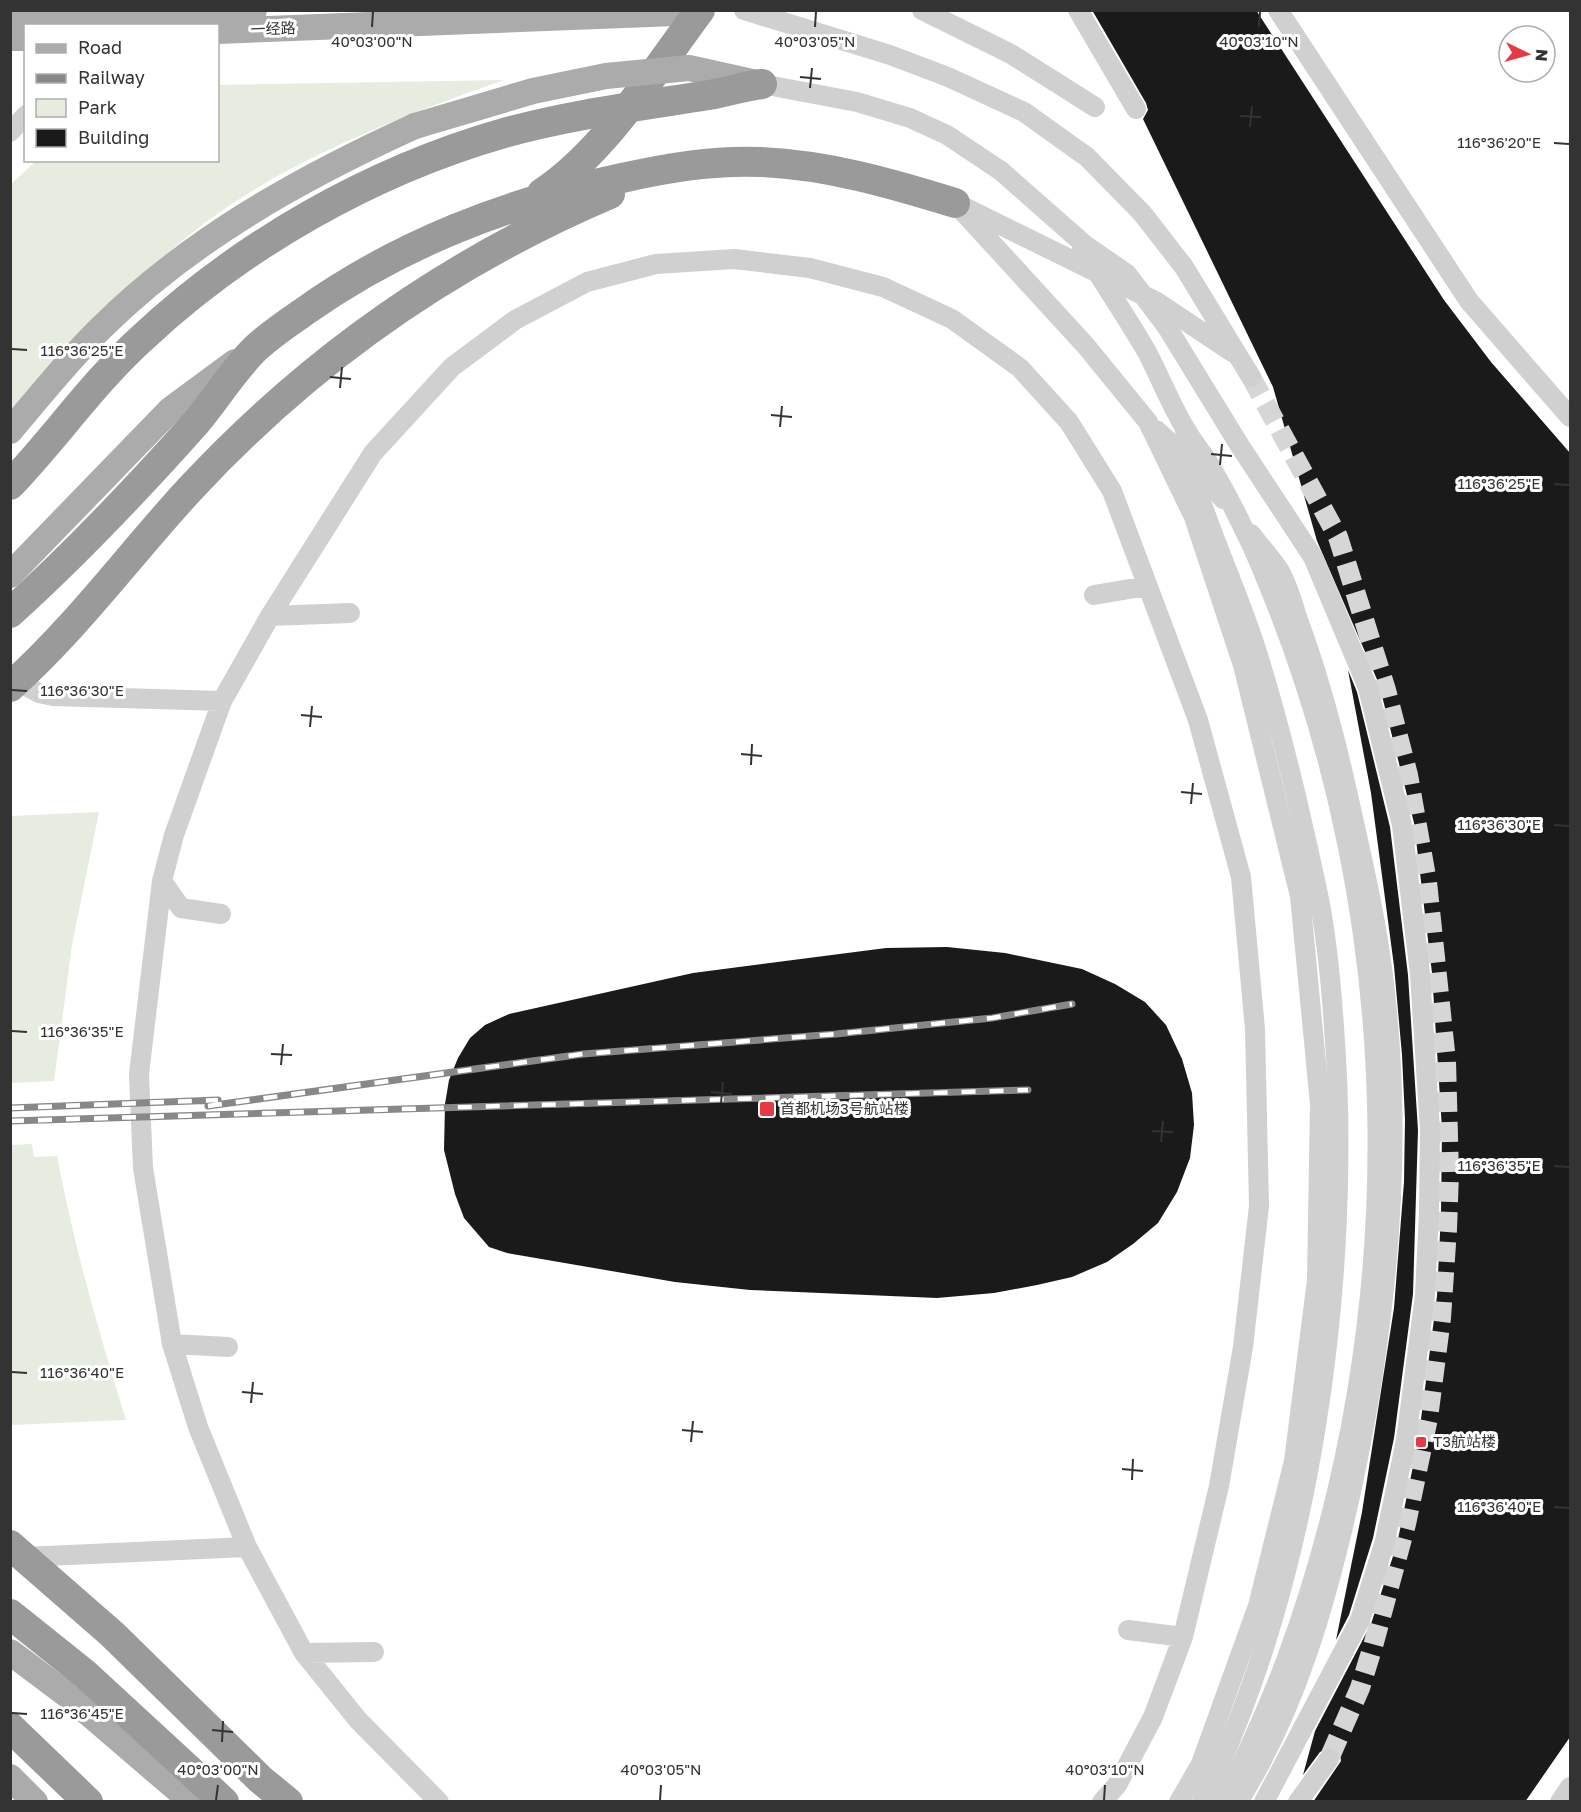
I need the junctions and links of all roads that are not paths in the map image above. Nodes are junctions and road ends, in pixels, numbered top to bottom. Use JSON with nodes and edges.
{"nodes":[{"id":1,"x":254,"y":10,"type":"edge"},
{"id":2,"x":687,"y":10,"type":"edge"},
{"id":3,"x":700,"y":10,"type":"edge"},
{"id":4,"x":744,"y":10,"type":"edge"},
{"id":5,"x":922,"y":10,"type":"edge"},
{"id":6,"x":1078,"y":10,"type":"edge"},
{"id":7,"x":1278,"y":10,"type":"edge"},
{"id":8,"x":10,"y":19,"type":"edge"},
{"id":9,"x":64,"y":22,"type":"edge"},
{"id":10,"x":219,"y":31,"type":"edge"},
{"id":11,"x":762,"y":84,"type":"junction"},
{"id":12,"x":1095,"y":107,"type":"dead end"},
{"id":13,"x":1136,"y":109,"type":"dead end"},
{"id":14,"x":24,"y":117,"type":"edge"},
{"id":15,"x":10,"y":132,"type":"edge"},
{"id":16,"x":686,"y":166,"type":"junction"},
{"id":17,"x":526,"y":203,"type":"junction"},
{"id":18,"x":955,"y":203,"type":"junction"},
{"id":19,"x":1076,"y":238,"type":"junction"},
{"id":20,"x":258,"y":346,"type":"junction"},
{"id":21,"x":1570,"y":417,"type":"edge"},
{"id":22,"x":1148,"y":422,"type":"junction"},
{"id":23,"x":1183,"y":425,"type":"junction"},
{"id":24,"x":10,"y":431,"type":"edge"},
{"id":25,"x":10,"y":485,"type":"edge"},
{"id":26,"x":10,"y":575,"type":"edge"},
{"id":27,"x":1147,"y":586,"type":"junction"},
{"id":28,"x":1094,"y":595,"type":"dead end"},
{"id":29,"x":10,"y":613,"type":"edge"},
{"id":30,"x":350,"y":613,"type":"dead end"},
{"id":31,"x":270,"y":616,"type":"junction"},
{"id":32,"x":14,"y":684,"type":"edge"},
{"id":33,"x":222,"y":701,"type":"junction"},
{"id":34,"x":162,"y":881,"type":"junction"},
{"id":35,"x":220,"y":914,"type":"dead end"},
{"id":36,"x":172,"y":1344,"type":"junction"},
{"id":37,"x":228,"y":1347,"type":"dead end"},
{"id":38,"x":247,"y":1547,"type":"junction"},
{"id":39,"x":17,"y":1551,"type":"edge"},
{"id":40,"x":10,"y":1614,"type":"edge"},
{"id":41,"x":1128,"y":1630,"type":"dead end"},
{"id":42,"x":1183,"y":1637,"type":"junction"},
{"id":43,"x":10,"y":1652,"type":"edge"},
{"id":44,"x":374,"y":1652,"type":"dead end"},
{"id":45,"x":304,"y":1653,"type":"junction"},
{"id":46,"x":10,"y":1728,"type":"edge"},
{"id":47,"x":10,"y":1777,"type":"edge"},
{"id":48,"x":1570,"y":1787,"type":"edge"},
{"id":49,"x":35,"y":1802,"type":"edge"},
{"id":50,"x":88,"y":1802,"type":"edge"},
{"id":51,"x":192,"y":1802,"type":"edge"},
{"id":52,"x":224,"y":1802,"type":"edge"},
{"id":53,"x":288,"y":1802,"type":"edge"},
{"id":54,"x":439,"y":1802,"type":"edge"},
{"id":55,"x":1102,"y":1802,"type":"edge"},
{"id":56,"x":1179,"y":1802,"type":"edge"},
{"id":57,"x":1202,"y":1802,"type":"edge"},
{"id":58,"x":1224,"y":1802,"type":"edge"},
{"id":59,"x":1238,"y":1802,"type":"edge"},
{"id":60,"x":1264,"y":1802,"type":"edge"},
{"id":61,"x":1298,"y":1802,"type":"edge"},
{"id":62,"x":1308,"y":1802,"type":"edge"},
{"id":63,"x":1560,"y":1802,"type":"edge"}],
"edges":[{"from":1,"to":9,"type":"main road","name":"一经路"},
{"from":2,"to":10,"type":"main road","name":"一经路"},
{"from":3,"to":17,"type":"highway"},
{"from":4,"to":18,"type":"street"},
{"from":5,"to":12,"type":"street"},
{"from":6,"to":13,"type":"street"},
{"from":7,"to":21,"type":"street"},
{"from":8,"to":9,"type":"main road","name":"一经路"},
{"from":11,"to":19,"type":"street","bridge":true},
{"from":11,"to":24,"type":"main road","bridge":true},
{"from":11,"to":25,"type":"highway","bridge":true},
{"from":14,"to":15,"type":"street"},
{"from":16,"to":17,"type":"highway"},
{"from":16,"to":18,"type":"highway"},
{"from":16,"to":32,"type":"highway"},
{"from":17,"to":20,"type":"highway"},
{"from":18,"to":22,"type":"street"},
{"from":19,"to":23,"type":"street","bridge":true},
{"from":19,"to":60,"type":"street","bridge":true},
{"from":20,"to":26,"type":"main road"},
{"from":20,"to":29,"type":"highway"},
{"from":22,"to":56,"type":"street"},
{"from":22,"to":59,"type":"street"},
{"from":23,"to":57,"type":"street","bridge":true},
{"from":23,"to":58,"type":"street","bridge":true},
{"from":27,"to":28,"type":"street"},
{"from":27,"to":31,"type":"street"},
{"from":27,"to":42,"type":"street"},
{"from":30,"to":31,"type":"street"},
{"from":31,"to":33,"type":"street"},
{"from":32,"to":33,"type":"street"},
{"from":33,"to":34,"type":"street"},
{"from":34,"to":35,"type":"street"},
{"from":34,"to":36,"type":"street"},
{"from":36,"to":37,"type":"street"},
{"from":36,"to":38,"type":"street"},
{"from":38,"to":39,"type":"street"},
{"from":38,"to":45,"type":"street"},
{"from":39,"to":53,"type":"highway"},
{"from":40,"to":52,"type":"highway"},
{"from":41,"to":42,"type":"street"},
{"from":42,"to":55,"type":"street"},
{"from":43,"to":51,"type":"main road"},
{"from":44,"to":45,"type":"street"},
{"from":45,"to":54,"type":"street"},
{"from":46,"to":50,"type":"highway"},
{"from":47,"to":49,"type":"main road"},
{"from":48,"to":63,"type":"street"},
{"from":61,"to":62,"type":"street"}]}
